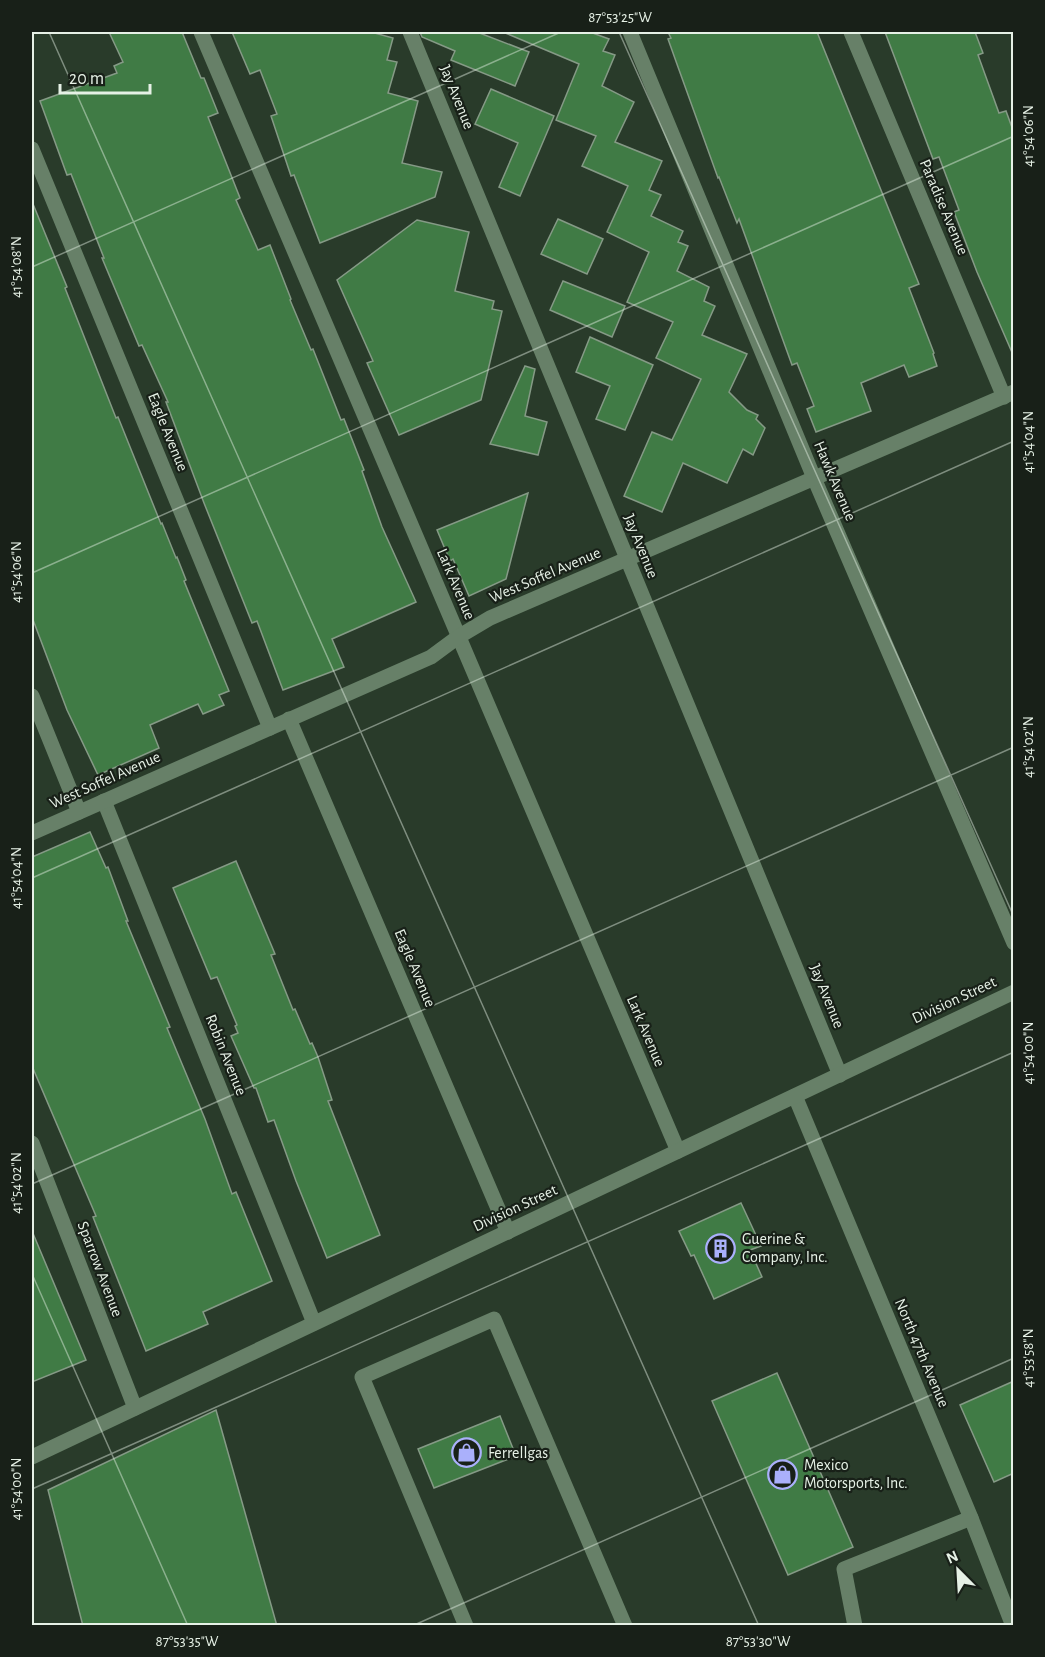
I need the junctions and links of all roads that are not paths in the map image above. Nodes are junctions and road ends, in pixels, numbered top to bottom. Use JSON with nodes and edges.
{"nodes":[{"id":1,"x":201,"y":32,"type":"edge"},
{"id":2,"x":410,"y":32,"type":"edge"},
{"id":3,"x":630,"y":32,"type":"edge"},
{"id":4,"x":851,"y":32,"type":"edge"},
{"id":5,"x":32,"y":149,"type":"edge"},
{"id":6,"x":1009,"y":394,"type":"edge"},
{"id":7,"x":814,"y":478,"type":"junction"},
{"id":8,"x":627,"y":559,"type":"junction"},
{"id":9,"x":458,"y":637,"type":"junction"},
{"id":10,"x":32,"y":696,"type":"edge"},
{"id":11,"x":290,"y":719,"type":"junction"},
{"id":12,"x":270,"y":728,"type":"junction"},
{"id":13,"x":104,"y":801,"type":"junction"},
{"id":14,"x":79,"y":812,"type":"junction"},
{"id":15,"x":32,"y":833,"type":"edge"},
{"id":16,"x":1014,"y":943,"type":"edge"},
{"id":17,"x":1014,"y":992,"type":"edge"},
{"id":18,"x":840,"y":1075,"type":"junction"},
{"id":19,"x":795,"y":1096,"type":"junction"},
{"id":20,"x":32,"y":1143,"type":"edge"},
{"id":21,"x":678,"y":1151,"type":"junction"},
{"id":22,"x":508,"y":1232,"type":"junction"},
{"id":23,"x":314,"y":1323,"type":"junction"},
{"id":24,"x":135,"y":1408,"type":"junction"},
{"id":25,"x":32,"y":1457,"type":"edge"},
{"id":26,"x":971,"y":1518,"type":"junction"},
{"id":27,"x":466,"y":1626,"type":"edge"},
{"id":28,"x":625,"y":1626,"type":"edge"},
{"id":29,"x":855,"y":1626,"type":"edge"},
{"id":30,"x":1013,"y":1626,"type":"edge"}],
"edges":[{"from":1,"to":9,"type":"street","name":"Lark Avenue"},
{"from":2,"to":8,"type":"street","name":"Jay Avenue"},
{"from":3,"to":7,"type":"street","name":"Hawk Avenue"},
{"from":4,"to":6,"type":"street","name":"Paradise Avenue"},
{"from":5,"to":12,"type":"street","name":"Eagle Avenue"},
{"from":6,"to":7,"type":"street","name":"West Soffel Avenue"},
{"from":7,"to":8,"type":"street","name":"West Soffel Avenue"},
{"from":7,"to":16,"type":"street","name":"Hawk Avenue"},
{"from":8,"to":9,"type":"street","name":"West Soffel Avenue"},
{"from":8,"to":18,"type":"street","name":"Jay Avenue"},
{"from":9,"to":11,"type":"street","name":"West Soffel Avenue"},
{"from":9,"to":21,"type":"street","name":"Lark Avenue"},
{"from":10,"to":14,"type":"street"},
{"from":11,"to":12,"type":"street","name":"West Soffel Avenue"},
{"from":11,"to":22,"type":"street","name":"Eagle Avenue"},
{"from":12,"to":13,"type":"street","name":"West Soffel Avenue"},
{"from":13,"to":14,"type":"street","name":"West Soffel Avenue"},
{"from":13,"to":23,"type":"street","name":"Robin Avenue"},
{"from":14,"to":15,"type":"street","name":"West Soffel Avenue"},
{"from":17,"to":18,"type":"street","name":"Division Street"},
{"from":18,"to":19,"type":"street","name":"Division Street"},
{"from":19,"to":21,"type":"street","name":"Division Street"},
{"from":19,"to":26,"type":"street","name":"North 47th Avenue"},
{"from":20,"to":24,"type":"street","name":"Sparrow Avenue"},
{"from":21,"to":22,"type":"street","name":"Division Street"},
{"from":22,"to":23,"type":"street","name":"Division Street"},
{"from":23,"to":24,"type":"street","name":"Division Street"},
{"from":24,"to":25,"type":"street","name":"Division Street"},
{"from":26,"to":29,"type":"street"},
{"from":26,"to":30,"type":"street","name":"North 47th Avenue"},
{"from":27,"to":28,"type":"street"}]}
